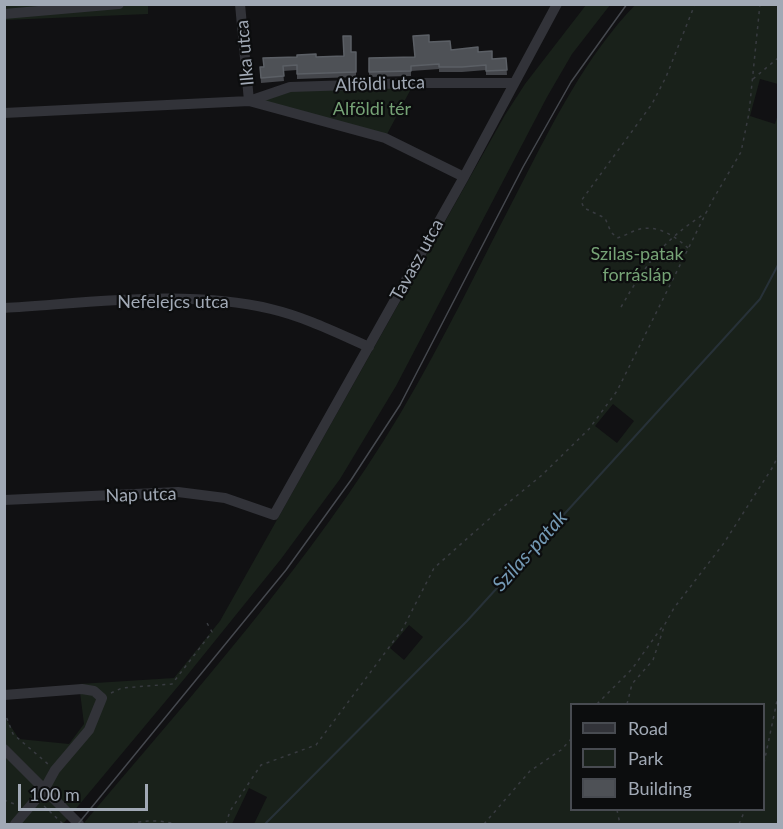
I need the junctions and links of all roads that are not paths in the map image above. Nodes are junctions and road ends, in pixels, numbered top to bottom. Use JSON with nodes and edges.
{"nodes":[{"id":1,"x":119,"y":4,"type":"edge"},
{"id":2,"x":240,"y":4,"type":"edge"},
{"id":3,"x":557,"y":4,"type":"edge"},
{"id":4,"x":4,"y":14,"type":"edge"},
{"id":5,"x":514,"y":83,"type":"junction"},
{"id":6,"x":249,"y":101,"type":"junction"},
{"id":7,"x":4,"y":113,"type":"edge"},
{"id":8,"x":464,"y":177,"type":"junction"},
{"id":9,"x":4,"y":308,"type":"edge"},
{"id":10,"x":369,"y":346,"type":"junction"},
{"id":11,"x":4,"y":500,"type":"edge"},
{"id":12,"x":274,"y":514,"type":"joint"},
{"id":13,"x":4,"y":695,"type":"edge"},
{"id":14,"x":4,"y":749,"type":"edge"},
{"id":15,"x":40,"y":795,"type":"junction"},
{"id":16,"x":77,"y":822,"type":"edge"},
{"id":17,"x":15,"y":825,"type":"edge"}],
"edges":[{"from":1,"to":4,"type":"street"},
{"from":2,"to":6,"type":"street","name":"Ilka utca"},
{"from":3,"to":5,"type":"street","name":"Tavasz utca"},
{"from":5,"to":6,"type":"street","name":"Alföldi utca"},
{"from":5,"to":8,"type":"street","name":"Tavasz utca"},
{"from":6,"to":7,"type":"street","name":"Alföldi utca"},
{"from":6,"to":8,"type":"street","name":"Alföldi utca"},
{"from":8,"to":10,"type":"street","name":"Tavasz utca"},
{"from":9,"to":10,"type":"street","name":"Nefelejcs utca"},
{"from":10,"to":12,"type":"street","name":"Tavasz utca"},
{"from":11,"to":12,"type":"street","name":"Nap utca"},
{"from":13,"to":15,"type":"street"},
{"from":14,"to":15,"type":"street"},
{"from":15,"to":16,"type":"street"},
{"from":15,"to":17,"type":"street"}]}
